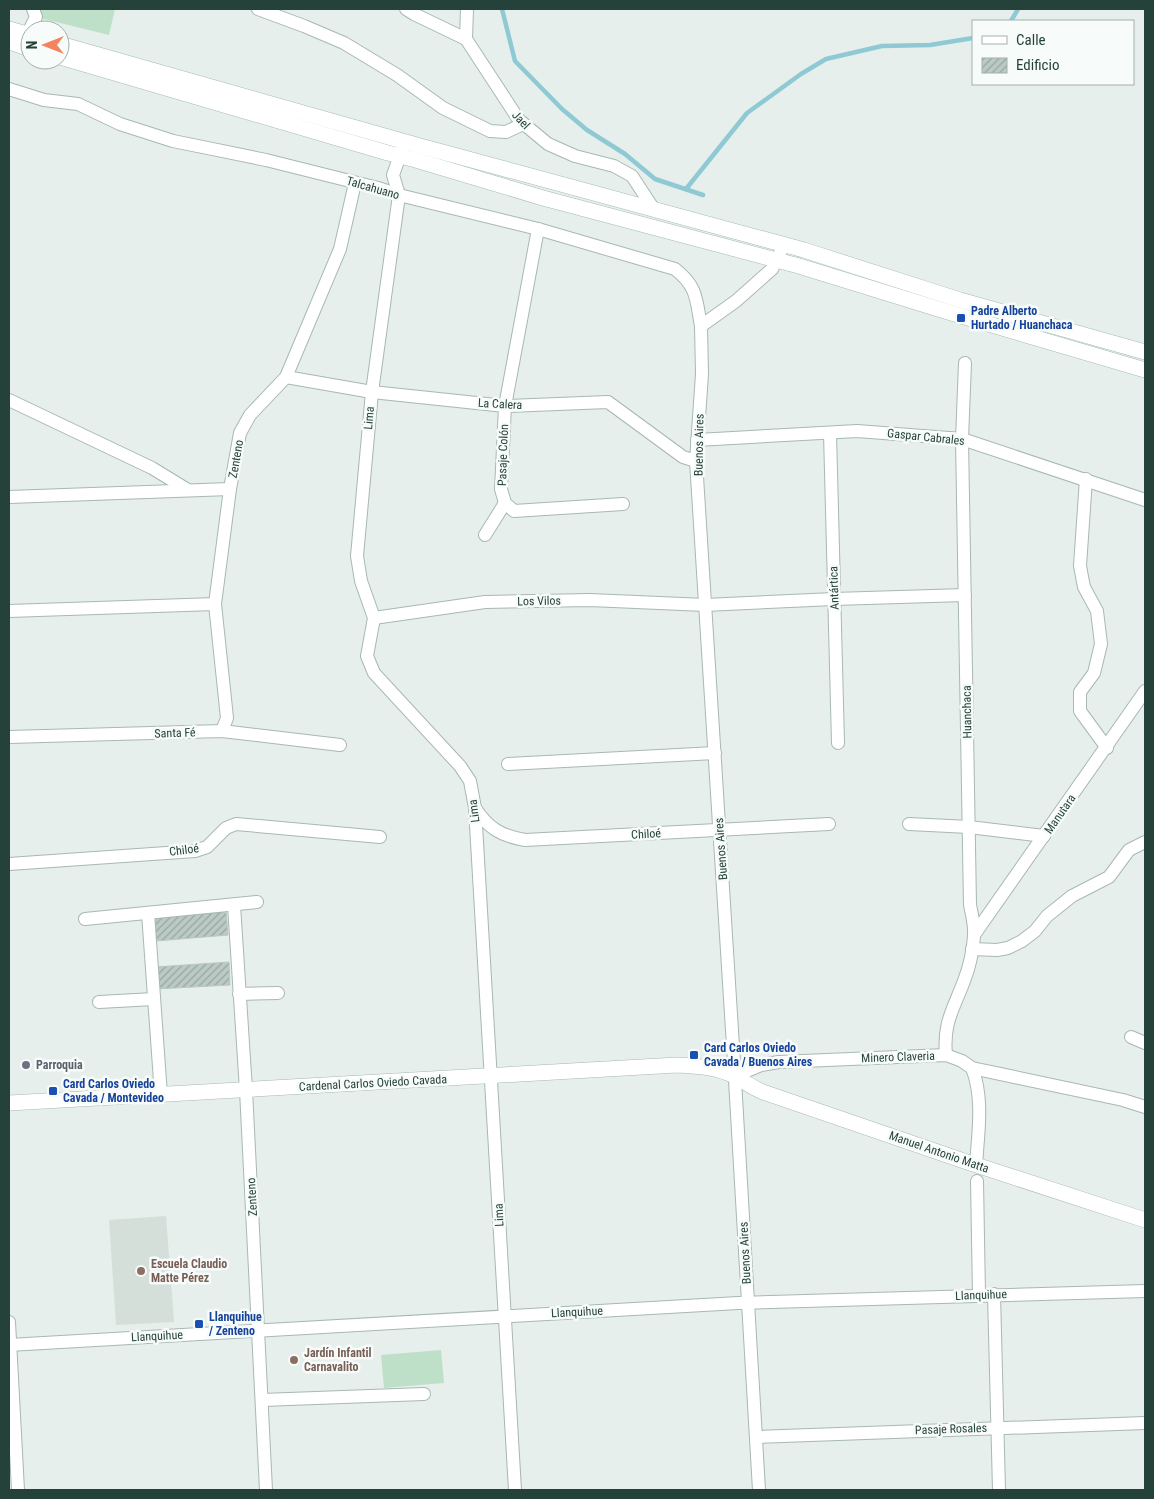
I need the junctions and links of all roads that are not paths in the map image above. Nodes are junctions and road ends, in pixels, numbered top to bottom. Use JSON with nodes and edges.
{"nodes":[{"id":1,"x":258,"y":9,"type":"edge"},
{"id":2,"x":406,"y":9,"type":"edge"},
{"id":3,"x":467,"y":9,"type":"edge"},
{"id":4,"x":466,"y":39,"type":"junction"},
{"id":5,"x":70,"y":47,"type":"edge"},
{"id":6,"x":70,"y":59,"type":"edge"},
{"id":7,"x":9,"y":89,"type":"edge"},
{"id":8,"x":193,"y":89,"type":"junction"},
{"id":9,"x":523,"y":124,"type":"junction"},
{"id":10,"x":403,"y":148,"type":"junction"},
{"id":11,"x":393,"y":175,"type":"junction"},
{"id":12,"x":354,"y":182,"type":"junction"},
{"id":13,"x":378,"y":188,"type":"junction"},
{"id":14,"x":399,"y":195,"type":"junction"},
{"id":15,"x":653,"y":208,"type":"junction"},
{"id":16,"x":538,"y":229,"type":"junction"},
{"id":17,"x":784,"y":245,"type":"junction"},
{"id":18,"x":778,"y":261,"type":"junction"},
{"id":19,"x":701,"y":326,"type":"junction"},
{"id":20,"x":1145,"y":352,"type":"edge"},
{"id":21,"x":965,"y":363,"type":"dead end"},
{"id":22,"x":1145,"y":370,"type":"edge"},
{"id":23,"x":286,"y":377,"type":"junction"},
{"id":24,"x":372,"y":392,"type":"junction"},
{"id":25,"x":9,"y":400,"type":"edge"},
{"id":26,"x":505,"y":406,"type":"junction"},
{"id":27,"x":830,"y":433,"type":"junction"},
{"id":28,"x":962,"y":439,"type":"junction"},
{"id":29,"x":697,"y":440,"type":"junction"},
{"id":30,"x":696,"y":461,"type":"junction"},
{"id":31,"x":1086,"y":479,"type":"junction"},
{"id":32,"x":230,"y":489,"type":"junction"},
{"id":33,"x":188,"y":490,"type":"junction"},
{"id":34,"x":9,"y":497,"type":"edge"},
{"id":35,"x":1145,"y":500,"type":"edge"},
{"id":36,"x":505,"y":503,"type":"junction"},
{"id":37,"x":622,"y":504,"type":"dead end"},
{"id":38,"x":484,"y":535,"type":"dead end"},
{"id":39,"x":965,"y":595,"type":"junction"},
{"id":40,"x":834,"y":598,"type":"junction"},
{"id":41,"x":214,"y":604,"type":"junction"},
{"id":42,"x":705,"y":605,"type":"junction"},
{"id":43,"x":9,"y":611,"type":"edge"},
{"id":44,"x":374,"y":618,"type":"junction"},
{"id":45,"x":1145,"y":691,"type":"edge"},
{"id":46,"x":222,"y":732,"type":"junction"},
{"id":47,"x":9,"y":737,"type":"edge"},
{"id":48,"x":838,"y":743,"type":"dead end"},
{"id":49,"x":340,"y":745,"type":"dead end"},
{"id":50,"x":1107,"y":748,"type":"junction"},
{"id":51,"x":715,"y":753,"type":"junction"},
{"id":52,"x":508,"y":764,"type":"dead end"},
{"id":53,"x":475,"y":808,"type":"junction"},
{"id":54,"x":829,"y":824,"type":"dead end"},
{"id":55,"x":909,"y":824,"type":"dead end"},
{"id":56,"x":969,"y":827,"type":"junction"},
{"id":57,"x":720,"y":830,"type":"junction"},
{"id":58,"x":1044,"y":836,"type":"junction"},
{"id":59,"x":380,"y":837,"type":"dead end"},
{"id":60,"x":1145,"y":842,"type":"edge"},
{"id":61,"x":9,"y":864,"type":"edge"},
{"id":62,"x":257,"y":902,"type":"dead end"},
{"id":63,"x":234,"y":904,"type":"junction"},
{"id":64,"x":148,"y":913,"type":"junction"},
{"id":65,"x":85,"y":918,"type":"dead end"},
{"id":66,"x":974,"y":936,"type":"junction"},
{"id":67,"x":972,"y":949,"type":"junction"},
{"id":68,"x":278,"y":992,"type":"dead end"},
{"id":69,"x":239,"y":994,"type":"junction"},
{"id":70,"x":154,"y":999,"type":"junction"},
{"id":71,"x":99,"y":1002,"type":"dead end"},
{"id":72,"x":1131,"y":1038,"type":"dead end"},
{"id":73,"x":1145,"y":1043,"type":"edge"},
{"id":74,"x":946,"y":1056,"type":"junction"},
{"id":75,"x":972,"y":1068,"type":"junction"},
{"id":76,"x":491,"y":1076,"type":"junction"},
{"id":77,"x":735,"y":1076,"type":"junction"},
{"id":78,"x":246,"y":1090,"type":"junction"},
{"id":79,"x":160,"y":1095,"type":"junction"},
{"id":80,"x":9,"y":1103,"type":"edge"},
{"id":81,"x":1145,"y":1107,"type":"edge"},
{"id":82,"x":976,"y":1165,"type":"junction"},
{"id":83,"x":977,"y":1181,"type":"dead end"},
{"id":84,"x":1145,"y":1220,"type":"edge"},
{"id":85,"x":1145,"y":1291,"type":"edge"},
{"id":86,"x":994,"y":1294,"type":"junction"},
{"id":87,"x":979,"y":1295,"type":"junction"},
{"id":88,"x":748,"y":1303,"type":"junction"},
{"id":89,"x":505,"y":1316,"type":"junction"},
{"id":90,"x":9,"y":1322,"type":"edge"},
{"id":91,"x":258,"y":1331,"type":"junction"},
{"id":92,"x":9,"y":1345,"type":"edge"},
{"id":93,"x":424,"y":1394,"type":"dead end"},
{"id":94,"x":262,"y":1400,"type":"junction"},
{"id":95,"x":1145,"y":1422,"type":"edge"},
{"id":96,"x":998,"y":1427,"type":"junction"},
{"id":97,"x":756,"y":1436,"type":"junction"},
{"id":98,"x":18,"y":1490,"type":"edge"},
{"id":99,"x":266,"y":1490,"type":"edge"},
{"id":100,"x":515,"y":1490,"type":"edge"},
{"id":101,"x":759,"y":1490,"type":"edge"},
{"id":102,"x":999,"y":1490,"type":"edge"}],
"edges":[{"from":1,"to":9,"type":"street"},
{"from":2,"to":4,"type":"street"},
{"from":3,"to":4,"type":"street"},
{"from":4,"to":9,"type":"street","name":"Jael"},
{"from":5,"to":8,"type":"main road"},
{"from":6,"to":8,"type":"main road"},
{"from":7,"to":12,"type":"street","name":"Talcahuano"},
{"from":8,"to":10,"type":"main road"},
{"from":9,"to":15,"type":"street","name":"Jael"},
{"from":10,"to":11,"type":"street"},
{"from":10,"to":15,"type":"main road"},
{"from":10,"to":18,"type":"main road"},
{"from":11,"to":13,"type":"street"},
{"from":11,"to":14,"type":"street","name":"Lima"},
{"from":12,"to":13,"type":"street","name":"Talcahuano"},
{"from":12,"to":23,"type":"street","name":"Zenteno"},
{"from":13,"to":14,"type":"street","name":"Talcahuano"},
{"from":14,"to":16,"type":"street","name":"Talcahuano"},
{"from":14,"to":24,"type":"street","name":"Lima"},
{"from":15,"to":17,"type":"main road"},
{"from":16,"to":19,"type":"street","name":"Talcahuano"},
{"from":16,"to":26,"type":"street","name":"Pasaje Colón"},
{"from":17,"to":18,"type":"street"},
{"from":17,"to":20,"type":"main road"},
{"from":18,"to":19,"type":"street"},
{"from":18,"to":22,"type":"main road"},
{"from":19,"to":29,"type":"street","name":"Buenos Aires"},
{"from":21,"to":28,"type":"street","name":"Huanchaca"},
{"from":23,"to":24,"type":"street","name":"La Calera"},
{"from":23,"to":32,"type":"street","name":"Zenteno"},
{"from":24,"to":26,"type":"street","name":"La Calera"},
{"from":24,"to":44,"type":"street","name":"Lima"},
{"from":25,"to":33,"type":"street"},
{"from":26,"to":30,"type":"street","name":"La Calera"},
{"from":26,"to":36,"type":"street","name":"Pasaje Colón"},
{"from":27,"to":28,"type":"street","name":"Gaspar Cabrales"},
{"from":27,"to":29,"type":"street","name":"Gaspar Cabrales"},
{"from":27,"to":40,"type":"street","name":"Antártica"},
{"from":28,"to":31,"type":"street","name":"Gaspar Cabrales"},
{"from":28,"to":39,"type":"street","name":"Huanchaca"},
{"from":29,"to":30,"type":"street","name":"Buenos Aires"},
{"from":30,"to":42,"type":"street","name":"Buenos Aires"},
{"from":31,"to":35,"type":"street","name":"Gaspar Cabrales"},
{"from":31,"to":50,"type":"street"},
{"from":32,"to":33,"type":"street"},
{"from":32,"to":41,"type":"street","name":"Zenteno"},
{"from":33,"to":34,"type":"street"},
{"from":36,"to":37,"type":"street","name":"Pasaje Colón"},
{"from":36,"to":38,"type":"street"},
{"from":39,"to":40,"type":"street","name":"Los Vilos"},
{"from":39,"to":56,"type":"street","name":"Huanchaca"},
{"from":40,"to":42,"type":"street","name":"Los Vilos"},
{"from":40,"to":48,"type":"street","name":"Antártica"},
{"from":41,"to":43,"type":"street"},
{"from":41,"to":46,"type":"street","name":"Zenteno"},
{"from":42,"to":44,"type":"street","name":"Los Vilos"},
{"from":42,"to":51,"type":"street","name":"Buenos Aires"},
{"from":44,"to":53,"type":"street","name":"Lima"},
{"from":45,"to":50,"type":"street","name":"Manutara"},
{"from":46,"to":47,"type":"street","name":"Santa Fé"},
{"from":46,"to":49,"type":"street","name":"Santa Fé"},
{"from":50,"to":58,"type":"street","name":"Manutara"},
{"from":51,"to":52,"type":"street"},
{"from":51,"to":57,"type":"street","name":"Buenos Aires"},
{"from":53,"to":57,"type":"street","name":"Chiloé"},
{"from":53,"to":76,"type":"street","name":"Lima"},
{"from":54,"to":57,"type":"street","name":"Chiloé"},
{"from":55,"to":56,"type":"street"},
{"from":56,"to":58,"type":"street"},
{"from":56,"to":66,"type":"street","name":"Huanchaca"},
{"from":57,"to":77,"type":"street","name":"Buenos Aires"},
{"from":58,"to":66,"type":"street","name":"Manutara"},
{"from":59,"to":61,"type":"street","name":"Chiloé"},
{"from":60,"to":67,"type":"street"},
{"from":62,"to":63,"type":"street"},
{"from":63,"to":64,"type":"street"},
{"from":63,"to":69,"type":"street","name":"Zenteno"},
{"from":64,"to":65,"type":"street"},
{"from":64,"to":70,"type":"street"},
{"from":66,"to":67,"type":"street","name":"Huanchaca"},
{"from":67,"to":74,"type":"street","name":"Huanchaca"},
{"from":68,"to":69,"type":"street"},
{"from":69,"to":78,"type":"street","name":"Zenteno"},
{"from":70,"to":71,"type":"street"},
{"from":70,"to":79,"type":"street"},
{"from":72,"to":73,"type":"street"},
{"from":74,"to":75,"type":"street","name":"Minero Claveria"},
{"from":74,"to":77,"type":"street","name":"Minero Claveria"},
{"from":75,"to":81,"type":"street","name":"Minero Claveria"},
{"from":75,"to":82,"type":"street"},
{"from":76,"to":77,"type":"main road","name":"Cardenal Carlos Oviedo Cavada"},
{"from":76,"to":78,"type":"main road","name":"Cardenal Carlos Oviedo Cavada"},
{"from":76,"to":89,"type":"street","name":"Lima"},
{"from":77,"to":82,"type":"main road","name":"Manuel Antonio Matta"},
{"from":77,"to":88,"type":"street","name":"Buenos Aires"},
{"from":78,"to":79,"type":"main road","name":"Cardenal Carlos Oviedo Cavada"},
{"from":78,"to":91,"type":"street","name":"Zenteno"},
{"from":79,"to":80,"type":"main road","name":"Cardenal Carlos Oviedo Cavada"},
{"from":82,"to":84,"type":"main road","name":"Manuel Antonio Matta"},
{"from":83,"to":87,"type":"street"},
{"from":85,"to":86,"type":"street","name":"Llanquihue"},
{"from":86,"to":87,"type":"street","name":"Llanquihue"},
{"from":86,"to":96,"type":"street"},
{"from":87,"to":88,"type":"street","name":"Llanquihue"},
{"from":88,"to":89,"type":"street","name":"Llanquihue"},
{"from":88,"to":97,"type":"street","name":"Buenos Aires"},
{"from":89,"to":91,"type":"street","name":"Llanquihue"},
{"from":89,"to":100,"type":"street","name":"Lima"},
{"from":90,"to":92,"type":"street"},
{"from":91,"to":92,"type":"street","name":"Llanquihue"},
{"from":91,"to":94,"type":"street","name":"Zenteno"},
{"from":92,"to":98,"type":"street"},
{"from":93,"to":94,"type":"street"},
{"from":94,"to":99,"type":"street","name":"Zenteno"},
{"from":95,"to":96,"type":"street","name":"Pasaje Rosales"},
{"from":96,"to":97,"type":"street","name":"Pasaje Rosales"},
{"from":96,"to":102,"type":"street"},
{"from":97,"to":101,"type":"street","name":"Buenos Aires"}]}
